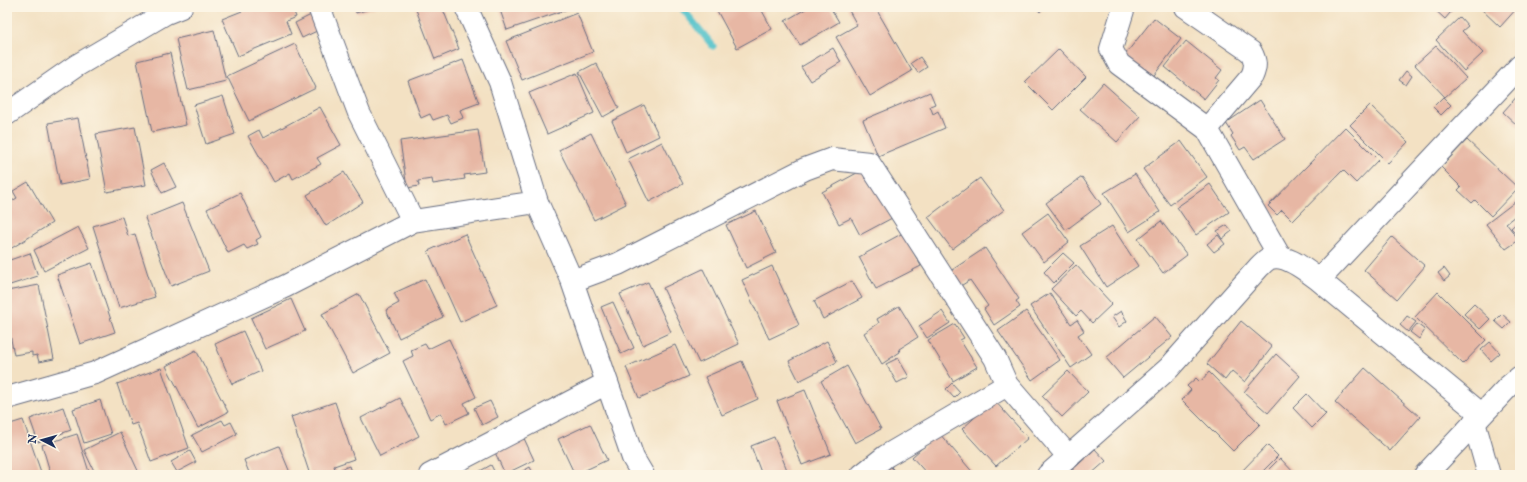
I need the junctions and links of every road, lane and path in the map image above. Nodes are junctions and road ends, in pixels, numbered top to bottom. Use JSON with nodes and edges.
{"nodes":[{"id":1,"x":180,"y":7,"type":"edge"},
{"id":2,"x":319,"y":7,"type":"edge"},
{"id":3,"x":466,"y":7,"type":"edge"},
{"id":4,"x":1124,"y":7,"type":"edge"},
{"id":5,"x":1186,"y":7,"type":"edge"},
{"id":6,"x":1520,"y":66,"type":"edge"},
{"id":7,"x":7,"y":114,"type":"edge"},
{"id":8,"x":1207,"y":129,"type":"junction"},
{"id":9,"x":537,"y":202,"type":"junction"},
{"id":10,"x":413,"y":221,"type":"junction"},
{"id":11,"x":1280,"y":257,"type":"junction"},
{"id":12,"x":1319,"y":280,"type":"junction"},
{"id":13,"x":572,"y":281,"type":"junction"},
{"id":14,"x":1520,"y":377,"type":"edge"},
{"id":15,"x":607,"y":383,"type":"junction"},
{"id":16,"x":1007,"y":385,"type":"junction"},
{"id":17,"x":7,"y":398,"type":"edge"},
{"id":18,"x":1477,"y":418,"type":"junction"},
{"id":19,"x":1068,"y":457,"type":"junction"},
{"id":20,"x":430,"y":475,"type":"edge"},
{"id":21,"x":643,"y":475,"type":"edge"},
{"id":22,"x":862,"y":475,"type":"edge"},
{"id":23,"x":1048,"y":475,"type":"edge"},
{"id":24,"x":1425,"y":475,"type":"edge"},
{"id":25,"x":1489,"y":475,"type":"edge"}],
"edges":[{"from":1,"to":7,"type":"street"},
{"from":2,"to":10,"type":"street"},
{"from":3,"to":9,"type":"street"},
{"from":4,"to":8,"type":"street"},
{"from":5,"to":8,"type":"street"},
{"from":6,"to":12,"type":"street"},
{"from":8,"to":11,"type":"street"},
{"from":9,"to":10,"type":"street"},
{"from":9,"to":13,"type":"street"},
{"from":10,"to":17,"type":"street"},
{"from":11,"to":12,"type":"street"},
{"from":11,"to":19,"type":"street"},
{"from":12,"to":18,"type":"street"},
{"from":13,"to":15,"type":"street"},
{"from":13,"to":16,"type":"street"},
{"from":14,"to":18,"type":"street"},
{"from":15,"to":20,"type":"street"},
{"from":15,"to":21,"type":"street"},
{"from":16,"to":19,"type":"street"},
{"from":16,"to":22,"type":"street"},
{"from":18,"to":24,"type":"street"},
{"from":18,"to":25,"type":"street"},
{"from":19,"to":23,"type":"street"}]}
